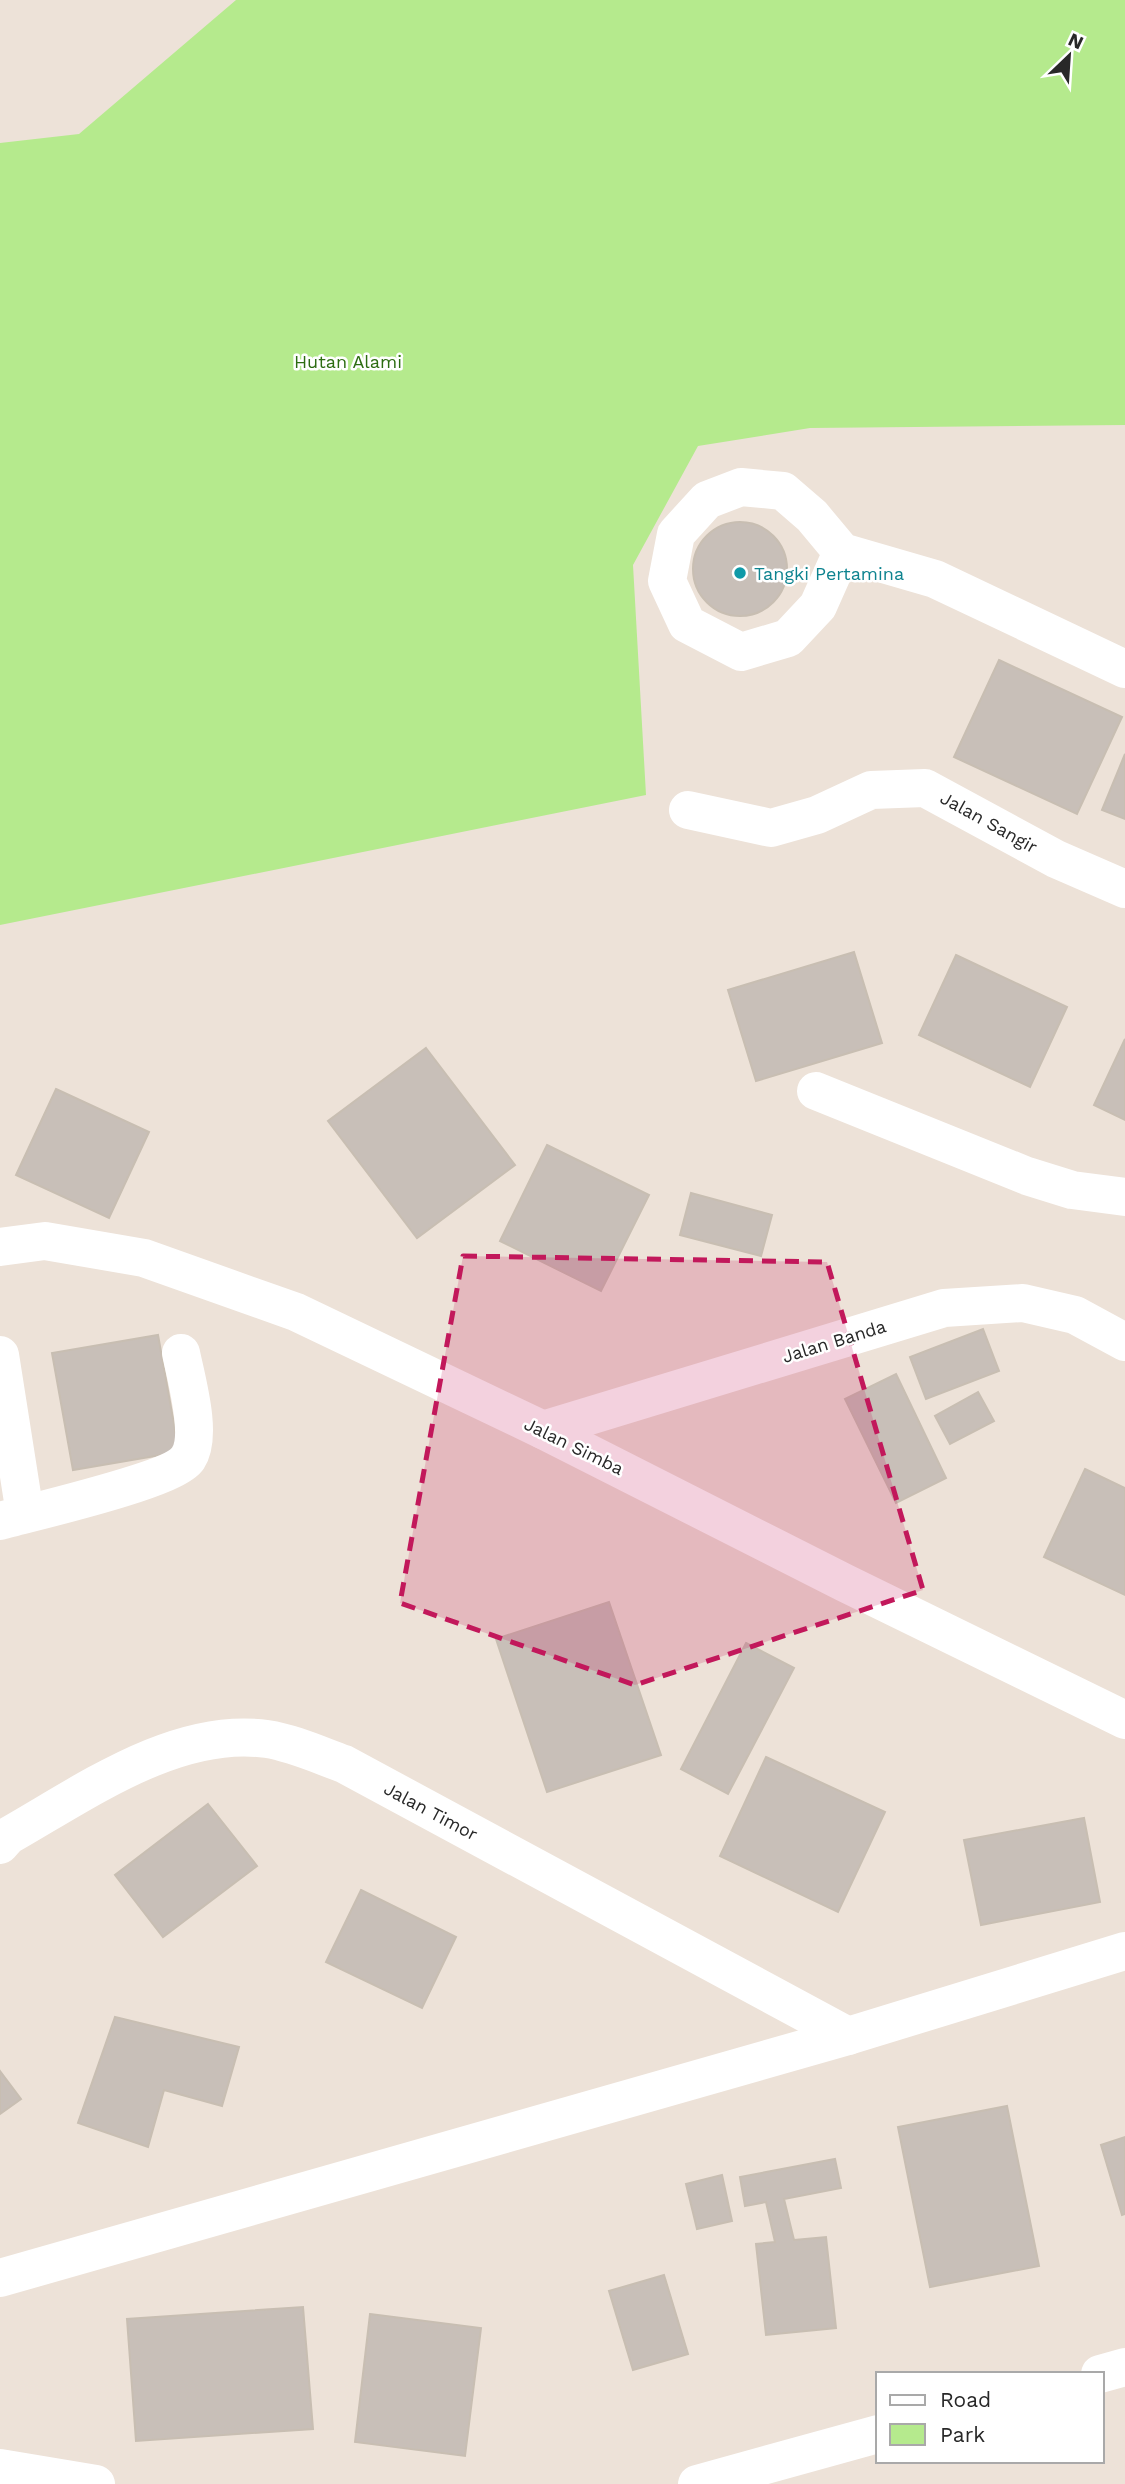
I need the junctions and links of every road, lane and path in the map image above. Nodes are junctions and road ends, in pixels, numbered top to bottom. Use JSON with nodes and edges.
{"nodes":[{"id":1,"x":842,"y":552,"type":"junction"},
{"id":2,"x":1125,"y":669,"type":"edge"},
{"id":3,"x":688,"y":810,"type":"dead end"},
{"id":4,"x":1125,"y":889,"type":"edge"},
{"id":5,"x":816,"y":1091,"type":"dead end"},
{"id":6,"x":1125,"y":1197,"type":"edge"},
{"id":7,"x":0,"y":1248,"type":"edge"},
{"id":8,"x":1125,"y":1342,"type":"edge"},
{"id":9,"x":181,"y":1353,"type":"dead end"},
{"id":10,"x":0,"y":1355,"type":"edge"},
{"id":11,"x":543,"y":1430,"type":"junction"},
{"id":12,"x":13,"y":1517,"type":"edge"},
{"id":13,"x":1125,"y":1720,"type":"edge"},
{"id":14,"x":0,"y":1845,"type":"edge"},
{"id":15,"x":1125,"y":1951,"type":"edge"},
{"id":16,"x":848,"y":2036,"type":"junction"},
{"id":17,"x":0,"y":2278,"type":"edge"},
{"id":18,"x":1125,"y":2367,"type":"edge"},
{"id":19,"x":1104,"y":2373,"type":"edge"},
{"id":20,"x":876,"y":2435,"type":"edge"},
{"id":21,"x":0,"y":2468,"type":"edge"},
{"id":22,"x":96,"y":2484,"type":"edge"},
{"id":23,"x":697,"y":2484,"type":"edge"}],
"edges":[{"from":1,"to":1,"type":"street"},
{"from":1,"to":2,"type":"street"},
{"from":3,"to":4,"type":"street","name":"Jalan Sangir"},
{"from":5,"to":6,"type":"street"},
{"from":7,"to":11,"type":"street","name":"Jalan Simba"},
{"from":8,"to":11,"type":"street","name":"Jalan Banda"},
{"from":9,"to":12,"type":"street"},
{"from":10,"to":12,"type":"street"},
{"from":11,"to":13,"type":"street","name":"Jalan Simba"},
{"from":14,"to":16,"type":"street","name":"Jalan Timor"},
{"from":15,"to":16,"type":"street"},
{"from":16,"to":17,"type":"street"},
{"from":18,"to":19,"type":"street"},
{"from":20,"to":23,"type":"street"},
{"from":21,"to":22,"type":"street"}]}
